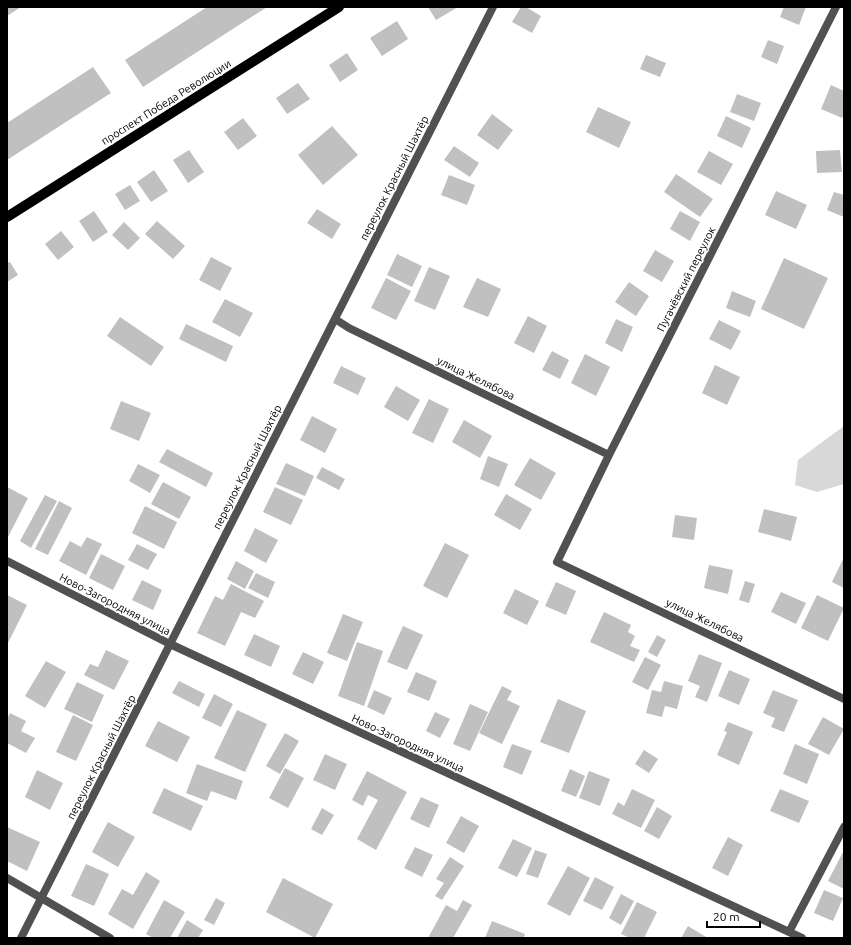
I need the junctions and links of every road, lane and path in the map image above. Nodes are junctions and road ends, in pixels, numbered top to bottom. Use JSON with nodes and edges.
{"nodes":[{"id":1,"x":339,"y":7,"type":"edge"},
{"id":2,"x":493,"y":7,"type":"edge"},
{"id":3,"x":836,"y":7,"type":"edge"},
{"id":4,"x":7,"y":217,"type":"edge"},
{"id":5,"x":335,"y":319,"type":"junction"},
{"id":6,"x":609,"y":455,"type":"junction"},
{"id":7,"x":7,"y":561,"type":"edge"},
{"id":8,"x":557,"y":562,"type":"joint"},
{"id":9,"x":170,"y":644,"type":"junction"},
{"id":10,"x":844,"y":699,"type":"edge"},
{"id":11,"x":844,"y":828,"type":"edge"},
{"id":12,"x":7,"y":878,"type":"edge"},
{"id":13,"x":42,"y":898,"type":"junction"},
{"id":14,"x":789,"y":932,"type":"junction"},
{"id":15,"x":21,"y":938,"type":"edge"},
{"id":16,"x":110,"y":938,"type":"edge"},
{"id":17,"x":802,"y":938,"type":"edge"}],
"edges":[{"from":1,"to":4,"type":"main road","name":"проспект Победа Революции"},
{"from":2,"to":5,"type":"street","name":"переулок Красный Шахтёр"},
{"from":3,"to":6,"type":"street","name":"Пугачёвский переулок"},
{"from":5,"to":6,"type":"street","name":"улица Желябова"},
{"from":5,"to":9,"type":"street","name":"переулок Красный Шахтёр"},
{"from":6,"to":8,"type":"street","name":"Пугачёвский переулок"},
{"from":7,"to":9,"type":"street","name":"Ново-Загородняя улица"},
{"from":8,"to":10,"type":"street","name":"улица Желябова"},
{"from":9,"to":13,"type":"street","name":"переулок Красный Шахтёр"},
{"from":9,"to":14,"type":"street","name":"Ново-Загородняя улица"},
{"from":11,"to":14,"type":"street"},
{"from":12,"to":13,"type":"street"},
{"from":13,"to":15,"type":"street","name":"переулок Красный Шахтёр"},
{"from":13,"to":16,"type":"street"},
{"from":14,"to":17,"type":"street","name":"Ново-Загородняя улица"}]}
